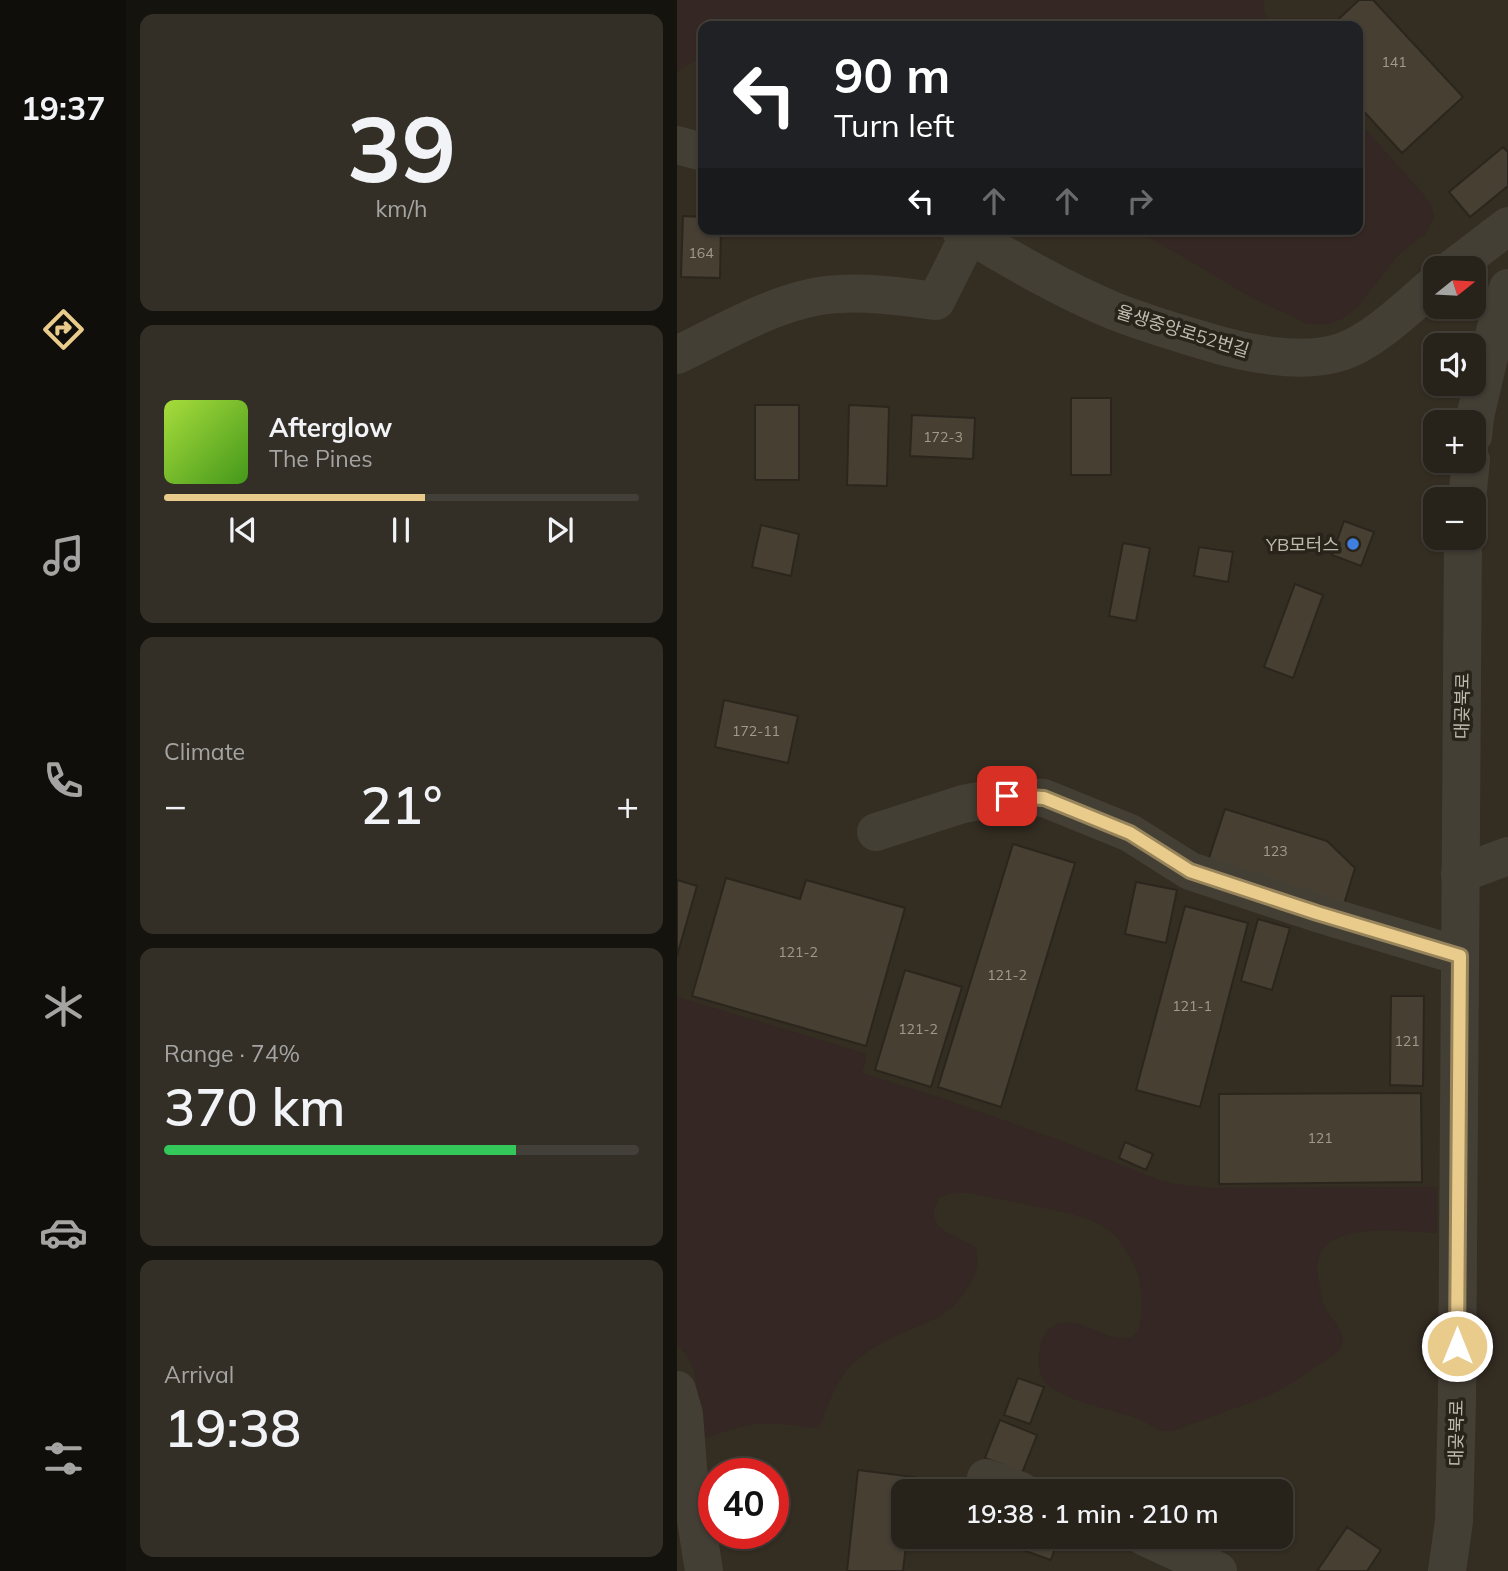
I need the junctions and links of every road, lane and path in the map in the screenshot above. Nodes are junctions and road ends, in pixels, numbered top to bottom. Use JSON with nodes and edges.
{"nodes":[{"id":1,"x":677,"y":145,"type":"edge"},
{"id":2,"x":698,"y":151,"type":"edge"},
{"id":3,"x":1508,"y":226,"type":"edge"},
{"id":4,"x":963,"y":235,"type":"edge"},
{"id":5,"x":969,"y":235,"type":"edge"},
{"id":6,"x":1469,"y":256,"type":"edge"},
{"id":7,"x":1508,"y":288,"type":"edge"},
{"id":8,"x":1423,"y":294,"type":"edge"},
{"id":9,"x":677,"y":355,"type":"edge"},
{"id":10,"x":1477,"y":410,"type":"edge"},
{"id":11,"x":1463,"y":550,"type":"edge"},
{"id":12,"x":876,"y":832,"type":"dead end"},
{"id":13,"x":1508,"y":856,"type":"edge"},
{"id":14,"x":1460,"y":874,"type":"junction"},
{"id":15,"x":1460,"y":956,"type":"junction"},
{"id":16,"x":677,"y":1390,"type":"edge"},
{"id":17,"x":1171,"y":1549,"type":"edge"},
{"id":18,"x":704,"y":1571,"type":"edge"},
{"id":19,"x":1218,"y":1571,"type":"edge"},
{"id":20,"x":1448,"y":1571,"type":"edge"}],
"edges":[{"from":1,"to":2,"type":"street"},
{"from":3,"to":6,"type":"street"},
{"from":4,"to":9,"type":"street","name":"율생중앙로52번길"},
{"from":5,"to":8,"type":"street","name":"율생중앙로52번길"},
{"from":7,"to":10,"type":"street"},
{"from":11,"to":14,"type":"street","name":"대곶북로"},
{"from":12,"to":15,"type":"street"},
{"from":13,"to":14,"type":"street"},
{"from":14,"to":15,"type":"street","name":"대곶북로"},
{"from":15,"to":20,"type":"street","name":"대곶북로"},
{"from":16,"to":18,"type":"street"},
{"from":17,"to":19,"type":"street"}]}
